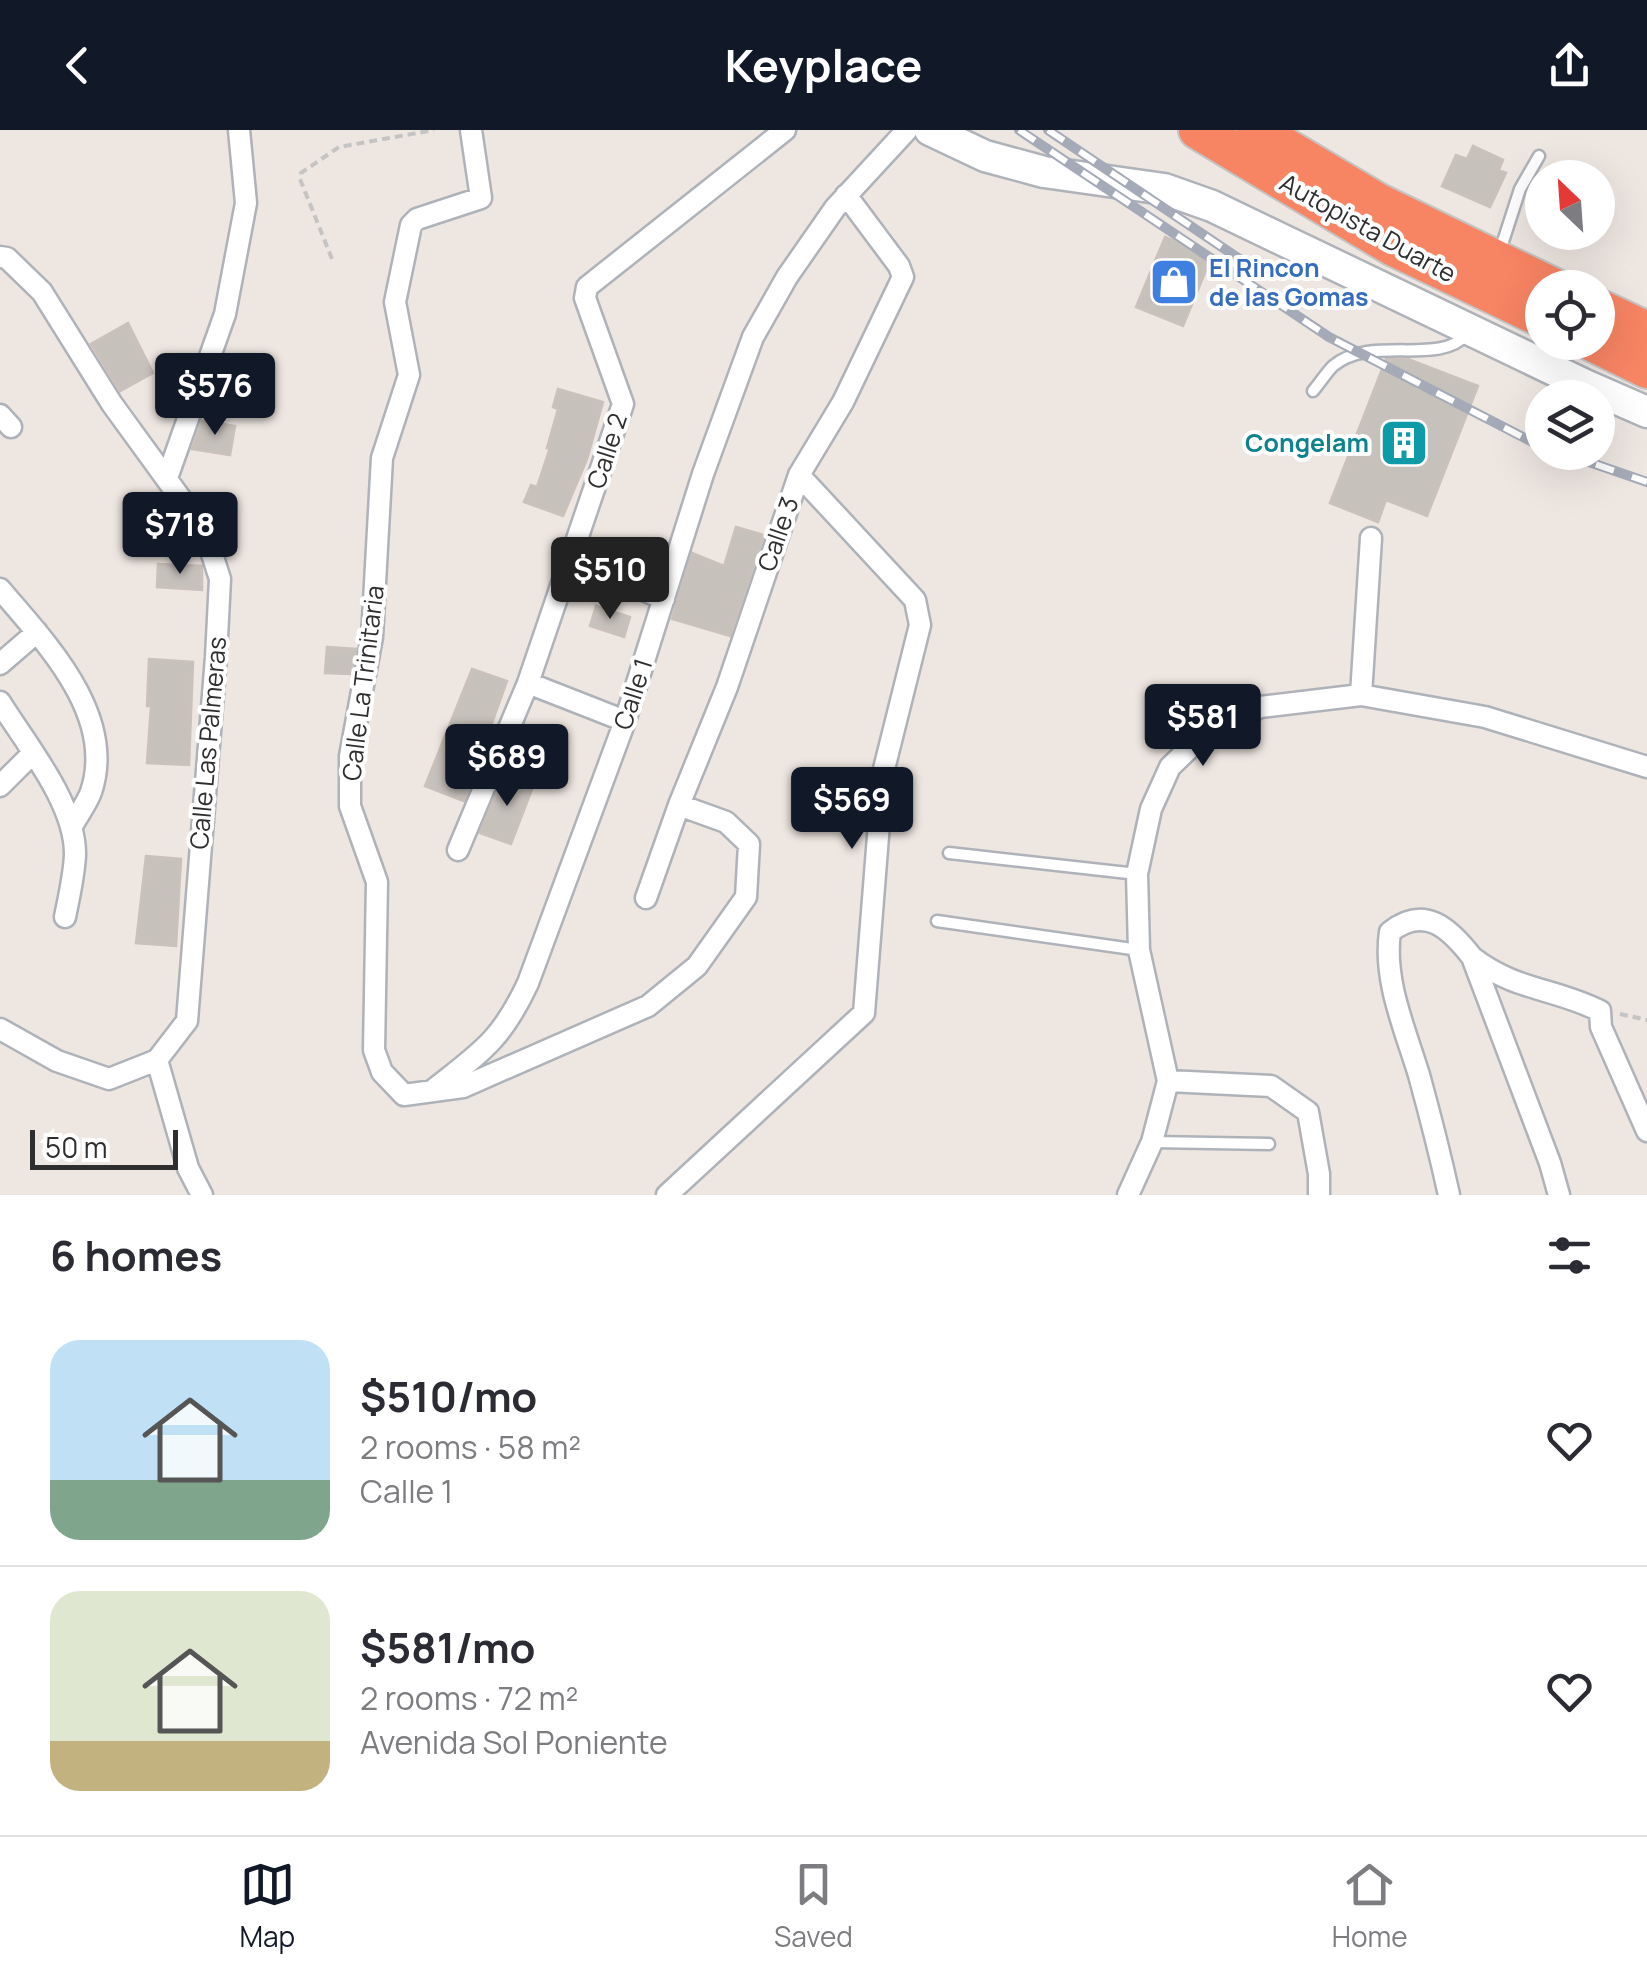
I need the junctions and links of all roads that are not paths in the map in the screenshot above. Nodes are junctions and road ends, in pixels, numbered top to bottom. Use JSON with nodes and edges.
{"nodes":[{"id":1,"x":239,"y":130,"type":"edge"},
{"id":2,"x":470,"y":130,"type":"edge"},
{"id":3,"x":785,"y":130,"type":"edge"},
{"id":4,"x":907,"y":130,"type":"edge"},
{"id":5,"x":930,"y":130,"type":"edge"},
{"id":6,"x":1198,"y":130,"type":"edge"},
{"id":7,"x":1256,"y":130,"type":"edge"},
{"id":8,"x":1539,"y":156,"type":"dead end"},
{"id":9,"x":846,"y":195,"type":"junction"},
{"id":10,"x":0,"y":257,"type":"edge"},
{"id":11,"x":1496,"y":259,"type":"junction"},
{"id":12,"x":1525,"y":273,"type":"edge"},
{"id":13,"x":1525,"y":310,"type":"edge"},
{"id":14,"x":1615,"y":316,"type":"edge"},
{"id":15,"x":1470,"y":329,"type":"junction"},
{"id":16,"x":1647,"y":331,"type":"edge"},
{"id":17,"x":1615,"y":353,"type":"edge"},
{"id":18,"x":1647,"y":369,"type":"edge"},
{"id":19,"x":1313,"y":390,"type":"dead end"},
{"id":20,"x":1647,"y":412,"type":"edge"},
{"id":21,"x":798,"y":475,"type":"junction"},
{"id":22,"x":167,"y":478,"type":"junction"},
{"id":23,"x":1370,"y":538,"type":"dead end"},
{"id":24,"x":571,"y":558,"type":"junction"},
{"id":25,"x":0,"y":589,"type":"edge"},
{"id":26,"x":664,"y":598,"type":"junction"},
{"id":27,"x":36,"y":632,"type":"junction"},
{"id":28,"x":0,"y":664,"type":"edge"},
{"id":29,"x":528,"y":684,"type":"junction"},
{"id":30,"x":1362,"y":694,"type":"junction"},
{"id":31,"x":0,"y":702,"type":"edge"},
{"id":32,"x":625,"y":721,"type":"junction"},
{"id":33,"x":32,"y":754,"type":"junction"},
{"id":34,"x":1647,"y":767,"type":"edge"},
{"id":35,"x":0,"y":786,"type":"edge"},
{"id":36,"x":680,"y":805,"type":"junction"},
{"id":37,"x":72,"y":826,"type":"junction"},
{"id":38,"x":458,"y":850,"type":"dead end"},
{"id":39,"x":949,"y":853,"type":"dead end"},
{"id":40,"x":1137,"y":874,"type":"junction"},
{"id":41,"x":646,"y":898,"type":"dead end"},
{"id":42,"x":65,"y":917,"type":"dead end"},
{"id":43,"x":937,"y":921,"type":"dead end"},
{"id":44,"x":1139,"y":950,"type":"junction"},
{"id":45,"x":1472,"y":957,"type":"junction"},
{"id":46,"x":0,"y":1029,"type":"edge"},
{"id":47,"x":157,"y":1060,"type":"junction"},
{"id":48,"x":1168,"y":1081,"type":"junction"},
{"id":49,"x":432,"y":1091,"type":"junction"},
{"id":50,"x":1647,"y":1132,"type":"edge"},
{"id":51,"x":1152,"y":1142,"type":"junction"},
{"id":52,"x":1269,"y":1144,"type":"dead end"},
{"id":53,"x":202,"y":1195,"type":"edge"},
{"id":54,"x":667,"y":1195,"type":"edge"},
{"id":55,"x":1128,"y":1195,"type":"edge"},
{"id":56,"x":1319,"y":1195,"type":"edge"},
{"id":57,"x":1449,"y":1195,"type":"edge"},
{"id":58,"x":1559,"y":1195,"type":"edge"}],
"edges":[{"from":1,"to":22,"type":"street"},
{"from":2,"to":49,"type":"street","name":"Calle La Trinitaria"},
{"from":3,"to":24,"type":"street","name":"Calle 2"},
{"from":4,"to":9,"type":"street","name":"Calle 1"},
{"from":5,"to":15,"type":"street"},
{"from":6,"to":13,"type":"highway","name":"Autopista Duarte"},
{"from":7,"to":11,"type":"highway","name":"Autopista Duarte"},
{"from":8,"to":11,"type":"lane"},
{"from":9,"to":21,"type":"street","name":"Calle 3"},
{"from":9,"to":26,"type":"street","name":"Calle 1"},
{"from":10,"to":22,"type":"street","name":"Calle Las Palmeras"},
{"from":11,"to":12,"type":"highway","name":"Autopista Duarte"},
{"from":14,"to":16,"type":"highway"},
{"from":15,"to":19,"type":"lane"},
{"from":15,"to":20,"type":"street"},
{"from":17,"to":18,"type":"highway"},
{"from":21,"to":36,"type":"street","name":"Calle 3"},
{"from":21,"to":54,"type":"street"},
{"from":22,"to":47,"type":"street","name":"Calle Las Palmeras"},
{"from":23,"to":30,"type":"street"},
{"from":24,"to":26,"type":"street"},
{"from":24,"to":29,"type":"street","name":"Calle 2"},
{"from":25,"to":27,"type":"street"},
{"from":26,"to":32,"type":"street","name":"Calle 1"},
{"from":27,"to":28,"type":"street"},
{"from":27,"to":37,"type":"street"},
{"from":29,"to":32,"type":"street"},
{"from":29,"to":38,"type":"street","name":"Calle 2"},
{"from":30,"to":34,"type":"street"},
{"from":30,"to":40,"type":"street"},
{"from":31,"to":33,"type":"street"},
{"from":32,"to":49,"type":"street","name":"Calle 1"},
{"from":33,"to":35,"type":"street"},
{"from":33,"to":37,"type":"street"},
{"from":36,"to":41,"type":"street","name":"Calle 3"},
{"from":36,"to":49,"type":"street","name":"Calle La Trinitaria"},
{"from":37,"to":42,"type":"street"},
{"from":39,"to":40,"type":"lane"},
{"from":40,"to":44,"type":"street"},
{"from":43,"to":44,"type":"lane"},
{"from":44,"to":48,"type":"street"},
{"from":45,"to":50,"type":"street"},
{"from":45,"to":57,"type":"street"},
{"from":45,"to":58,"type":"street"},
{"from":46,"to":47,"type":"street"},
{"from":47,"to":53,"type":"street"},
{"from":48,"to":51,"type":"street"},
{"from":48,"to":56,"type":"street"},
{"from":51,"to":52,"type":"lane"},
{"from":51,"to":55,"type":"street"}]}
